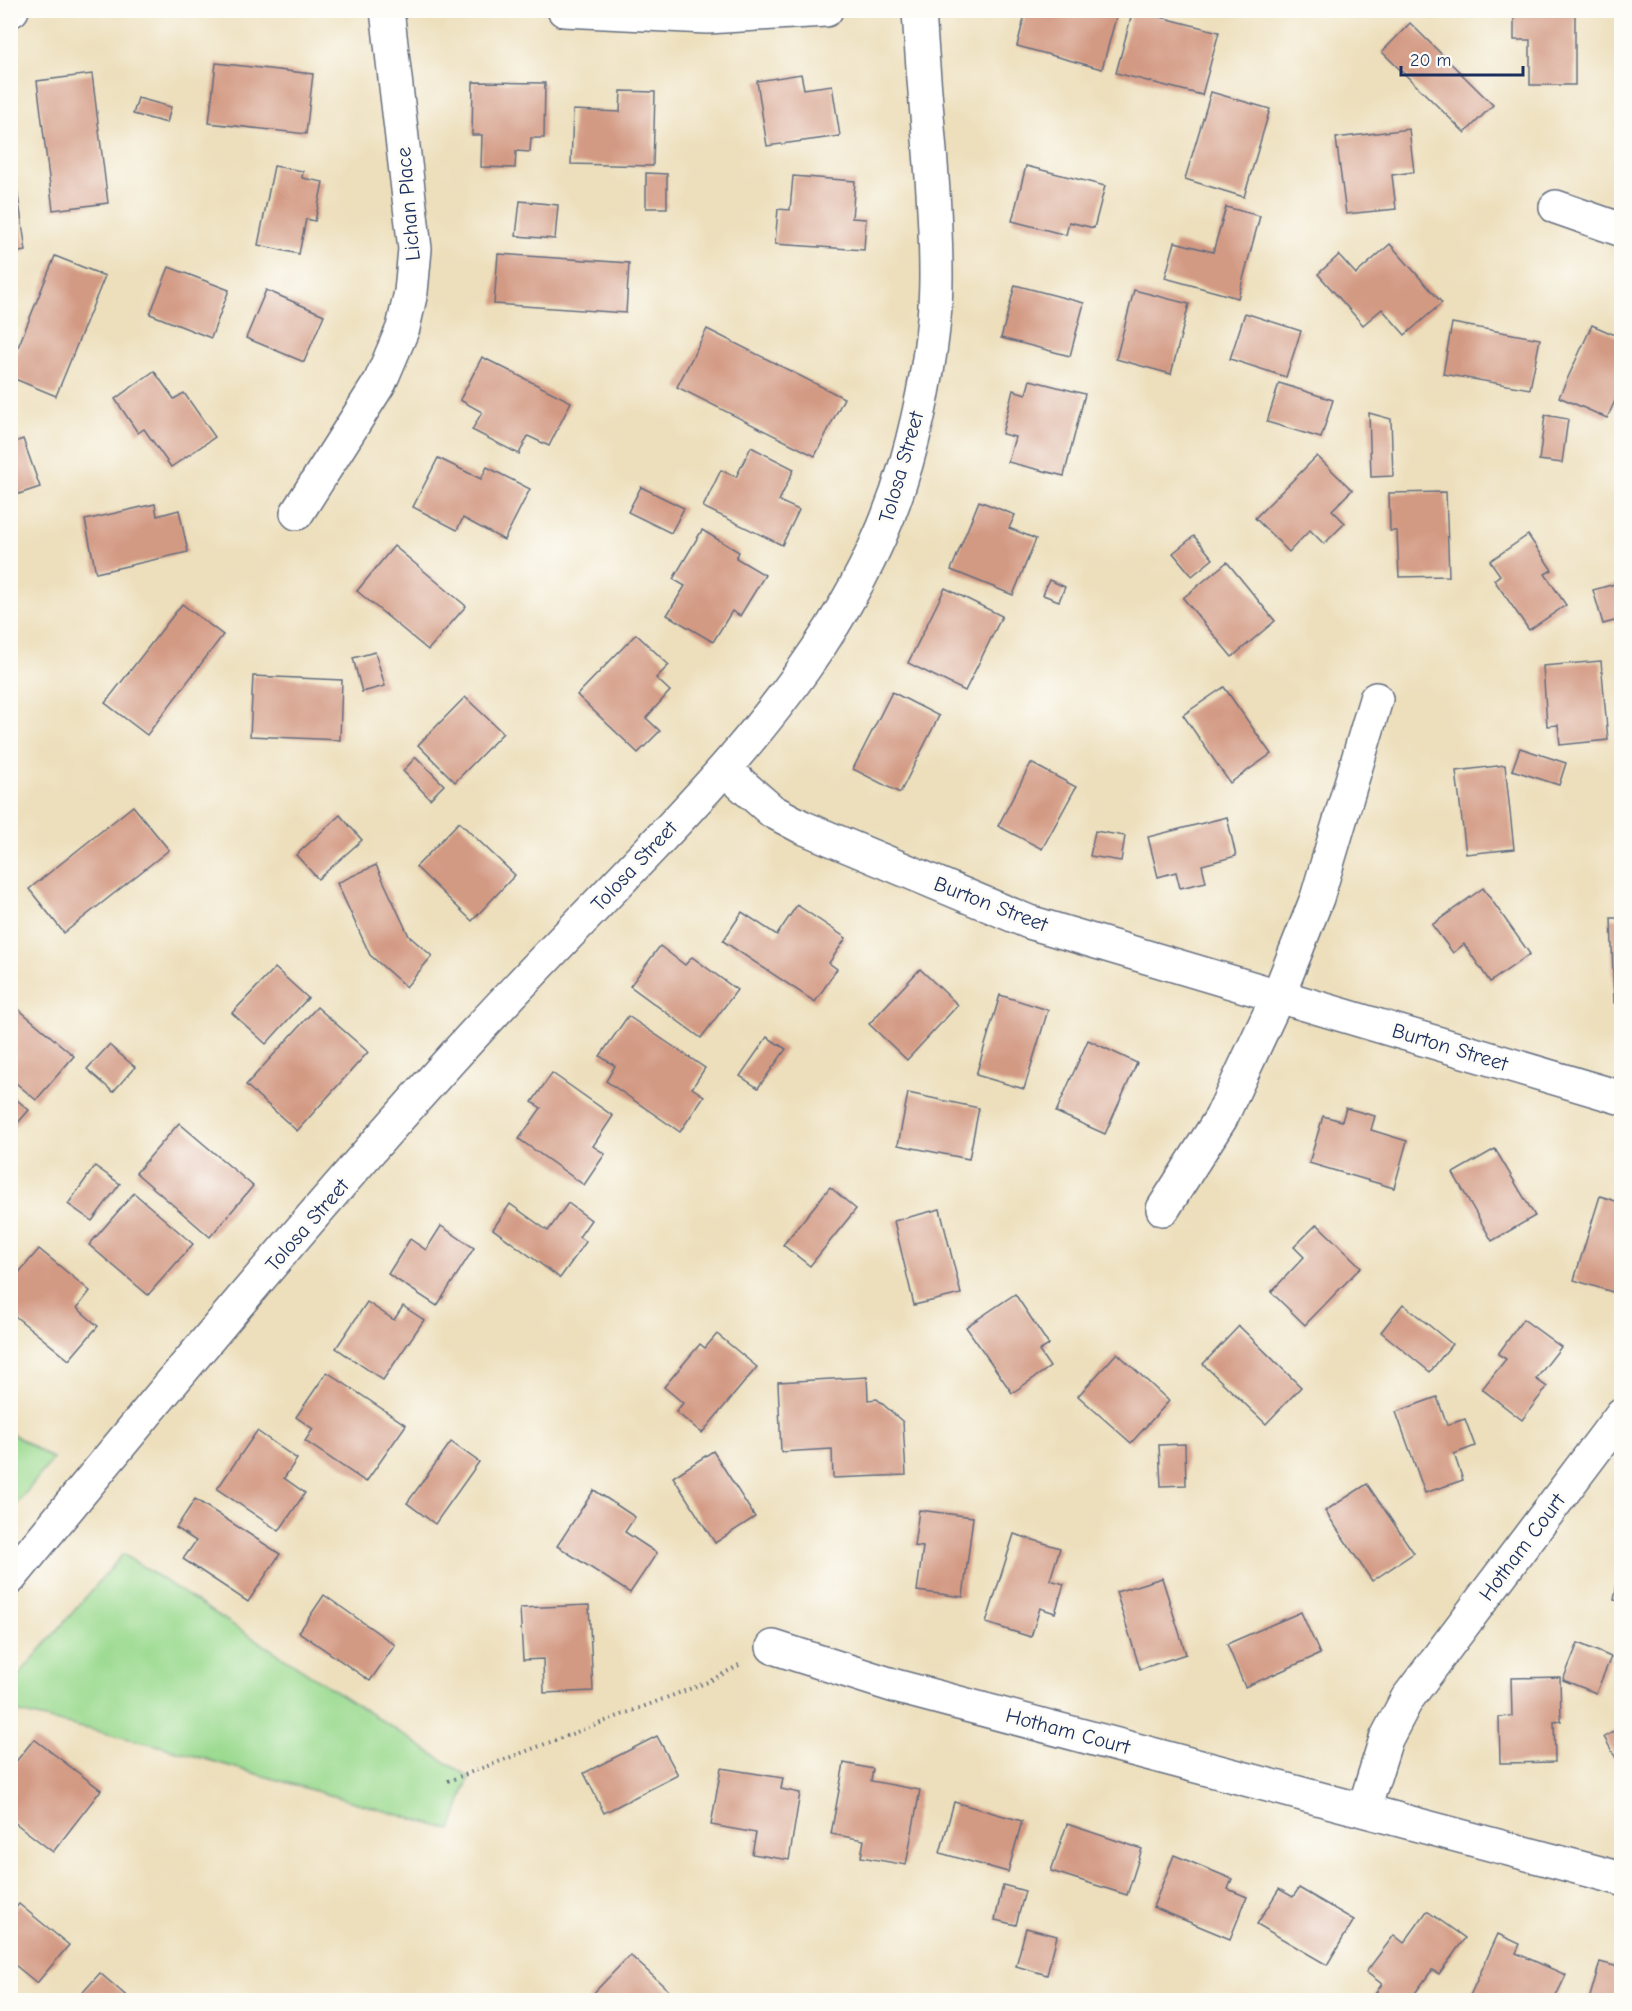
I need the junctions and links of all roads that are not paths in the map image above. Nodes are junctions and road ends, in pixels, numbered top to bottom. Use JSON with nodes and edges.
{"nodes":[{"id":1,"x":387,"y":10,"type":"edge"},
{"id":2,"x":564,"y":10,"type":"edge"},
{"id":3,"x":826,"y":10,"type":"edge"},
{"id":4,"x":919,"y":10,"type":"edge"},
{"id":5,"x":1556,"y":207,"type":"dead end"},
{"id":6,"x":1622,"y":230,"type":"edge"},
{"id":7,"x":297,"y":513,"type":"dead end"},
{"id":8,"x":1376,"y":699,"type":"dead end"},
{"id":9,"x":725,"y":770,"type":"junction"},
{"id":10,"x":1278,"y":996,"type":"junction"},
{"id":11,"x":1622,"y":1098,"type":"edge"},
{"id":12,"x":1163,"y":1209,"type":"dead end"},
{"id":13,"x":1622,"y":1414,"type":"edge"},
{"id":14,"x":10,"y":1578,"type":"edge"},
{"id":15,"x":773,"y":1647,"type":"road end"},
{"id":16,"x":1364,"y":1809,"type":"junction"},
{"id":17,"x":1622,"y":1879,"type":"edge"}],
"edges":[{"from":1,"to":7,"type":"street","name":"Lichan Place"},
{"from":2,"to":3,"type":"street"},
{"from":4,"to":9,"type":"street","name":"Tolosa Street"},
{"from":5,"to":6,"type":"street"},
{"from":8,"to":10,"type":"street"},
{"from":9,"to":10,"type":"street","name":"Burton Street"},
{"from":9,"to":14,"type":"street","name":"Tolosa Street"},
{"from":10,"to":11,"type":"street","name":"Burton Street"},
{"from":10,"to":12,"type":"street"},
{"from":13,"to":16,"type":"street","name":"Hotham Court"},
{"from":15,"to":16,"type":"street","name":"Hotham Court"},
{"from":16,"to":17,"type":"street","name":"Hotham Court"}]}
